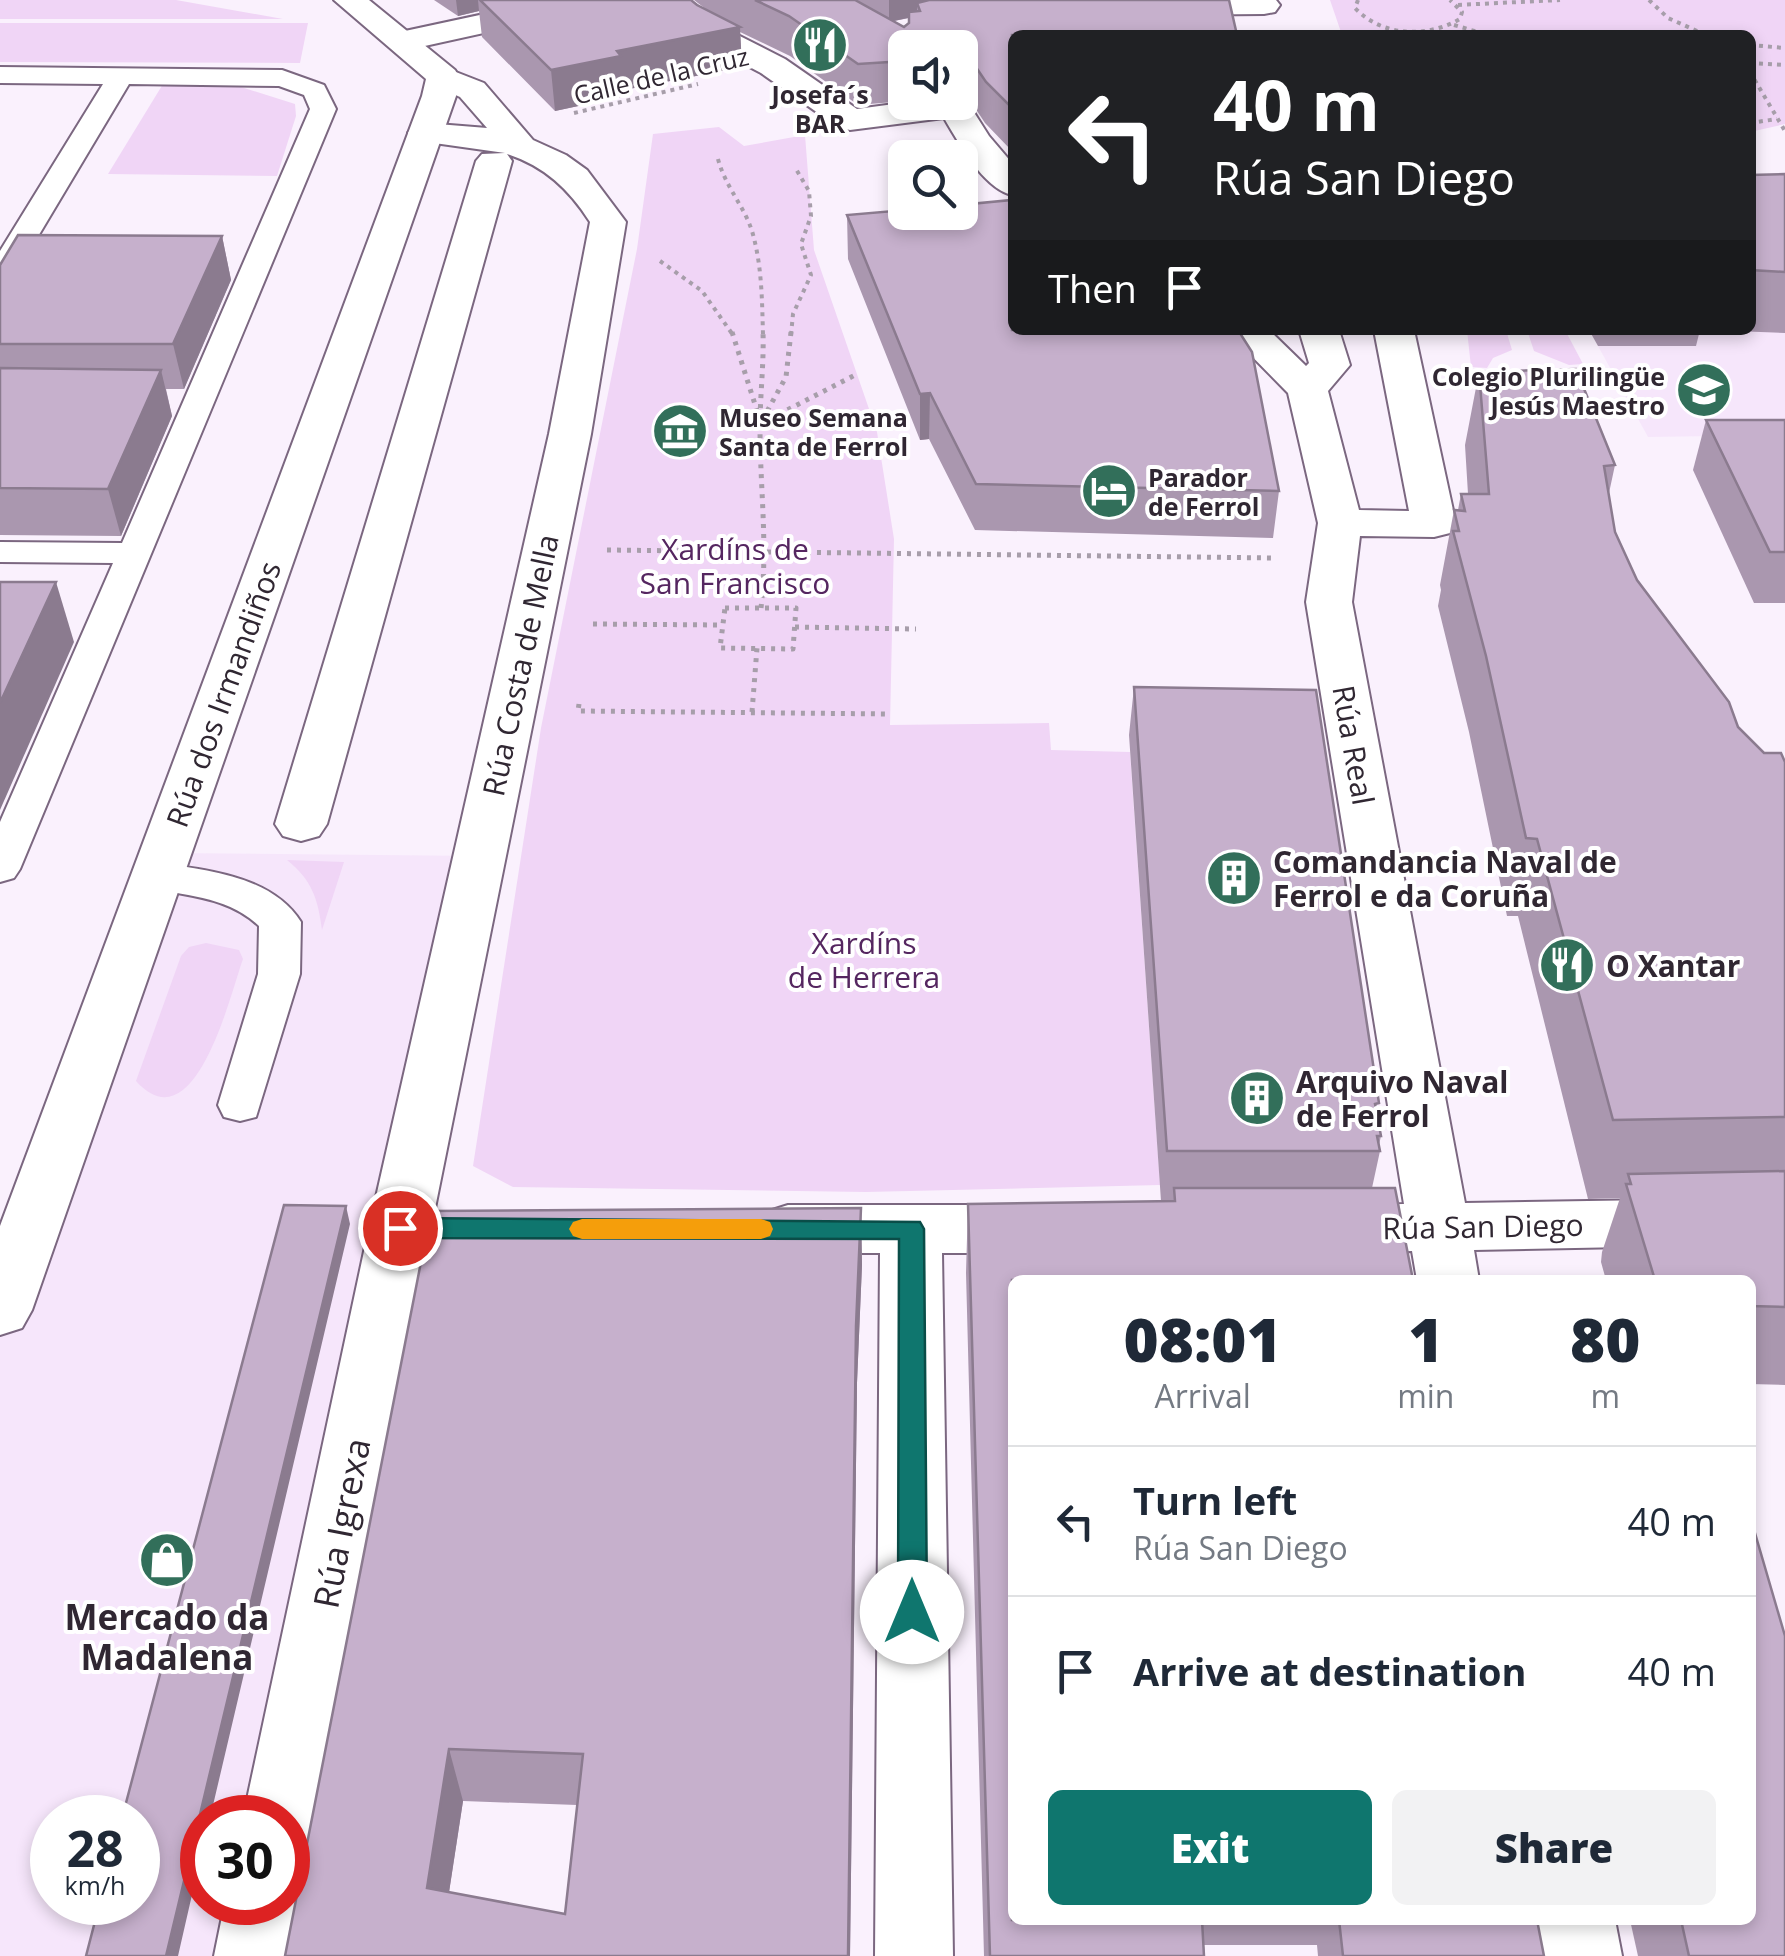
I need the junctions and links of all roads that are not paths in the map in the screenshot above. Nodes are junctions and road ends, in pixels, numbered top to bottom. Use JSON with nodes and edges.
{"nodes":[{"id":1,"x":593,"y":0,"type":"edge"},
{"id":2,"x":669,"y":0,"type":"edge"},
{"id":3,"x":404,"y":6,"type":"dead end"},
{"id":4,"x":1132,"y":6,"type":"edge"},
{"id":5,"x":359,"y":7,"type":"edge"},
{"id":6,"x":1266,"y":13,"type":"edge"},
{"id":7,"x":402,"y":41,"type":"junction"},
{"id":8,"x":0,"y":75,"type":"edge"},
{"id":9,"x":121,"y":76,"type":"junction"},
{"id":10,"x":444,"y":77,"type":"junction"},
{"id":11,"x":888,"y":114,"type":"edge"},
{"id":12,"x":426,"y":133,"type":"junction"},
{"id":13,"x":1008,"y":138,"type":"edge"},
{"id":14,"x":978,"y":141,"type":"edge"},
{"id":15,"x":978,"y":144,"type":"edge"},
{"id":16,"x":506,"y":152,"type":"junction"},
{"id":17,"x":1008,"y":179,"type":"edge"},
{"id":18,"x":0,"y":275,"type":"edge"},
{"id":19,"x":1251,"y":335,"type":"edge"},
{"id":20,"x":1321,"y":335,"type":"edge"},
{"id":21,"x":1395,"y":335,"type":"edge"},
{"id":22,"x":1307,"y":389,"type":"junction"},
{"id":23,"x":159,"y":402,"type":"edge"},
{"id":24,"x":199,"y":403,"type":"junction"},
{"id":25,"x":1340,"y":524,"type":"junction"},
{"id":26,"x":0,"y":552,"type":"edge"},
{"id":27,"x":133,"y":553,"type":"junction"},
{"id":28,"x":301,"y":824,"type":"dead end"},
{"id":29,"x":0,"y":869,"type":"edge"},
{"id":30,"x":158,"y":876,"type":"junction"},
{"id":31,"x":240,"y":1105,"type":"dead end"},
{"id":32,"x":1785,"y":1221,"type":"edge"},
{"id":33,"x":432,"y":1229,"type":"joint"},
{"id":34,"x":736,"y":1229,"type":"edge"},
{"id":35,"x":911,"y":1229,"type":"junction"},
{"id":36,"x":1091,"y":1229,"type":"edge"},
{"id":37,"x":1271,"y":1229,"type":"edge"},
{"id":38,"x":1442,"y":1254,"type":"edge"},
{"id":39,"x":0,"y":1310,"type":"edge"},
{"id":40,"x":287,"y":1795,"type":"edge"},
{"id":41,"x":259,"y":1925,"type":"edge"},
{"id":42,"x":1577,"y":1925,"type":"edge"},
{"id":43,"x":253,"y":1956,"type":"edge"},
{"id":44,"x":914,"y":1956,"type":"edge"},
{"id":45,"x":1584,"y":1956,"type":"edge"}],
"edges":[{"from":1,"to":7,"type":"street"},
{"from":2,"to":11,"type":"street"},
{"from":3,"to":5,"type":"street"},
{"from":4,"to":6,"type":"street"},
{"from":5,"to":7,"type":"street","name":"Rúa Costa de Mella"},
{"from":7,"to":10,"type":"street","name":"Rúa Costa de Mella"},
{"from":8,"to":9,"type":"lane"},
{"from":9,"to":18,"type":"lane"},
{"from":9,"to":24,"type":"lane"},
{"from":10,"to":12,"type":"street","name":"Rúa dos Irmandiños"},
{"from":10,"to":16,"type":"street","name":"Rúa Costa de Mella"},
{"from":12,"to":16,"type":"street","name":"Rúa Costa de Mella"},
{"from":12,"to":30,"type":"street","name":"Rúa dos Irmandiños"},
{"from":13,"to":14,"type":"street"},
{"from":15,"to":17,"type":"street"},
{"from":16,"to":28,"type":"street"},
{"from":16,"to":33,"type":"street","name":"Rúa Costa de Mella"},
{"from":19,"to":22,"type":"street"},
{"from":20,"to":22,"type":"street"},
{"from":21,"to":25,"type":"street"},
{"from":22,"to":25,"type":"street","name":"Rúa Real"},
{"from":23,"to":24,"type":"lane"},
{"from":24,"to":27,"type":"lane"},
{"from":25,"to":38,"type":"street","name":"Rúa Real"},
{"from":26,"to":27,"type":"lane"},
{"from":27,"to":29,"type":"lane"},
{"from":30,"to":31,"type":"lane"},
{"from":30,"to":39,"type":"street","name":"Rúa dos Irmandiños"},
{"from":32,"to":38,"type":"street","name":"Rúa San Diego"},
{"from":33,"to":40,"type":"street","name":"Rúa Igrexa"},
{"from":34,"to":35,"type":"street"},
{"from":35,"to":36,"type":"street"},
{"from":35,"to":44,"type":"street"},
{"from":37,"to":38,"type":"street","name":"Rúa San Diego"},
{"from":41,"to":43,"type":"street"},
{"from":42,"to":45,"type":"street"}]}
